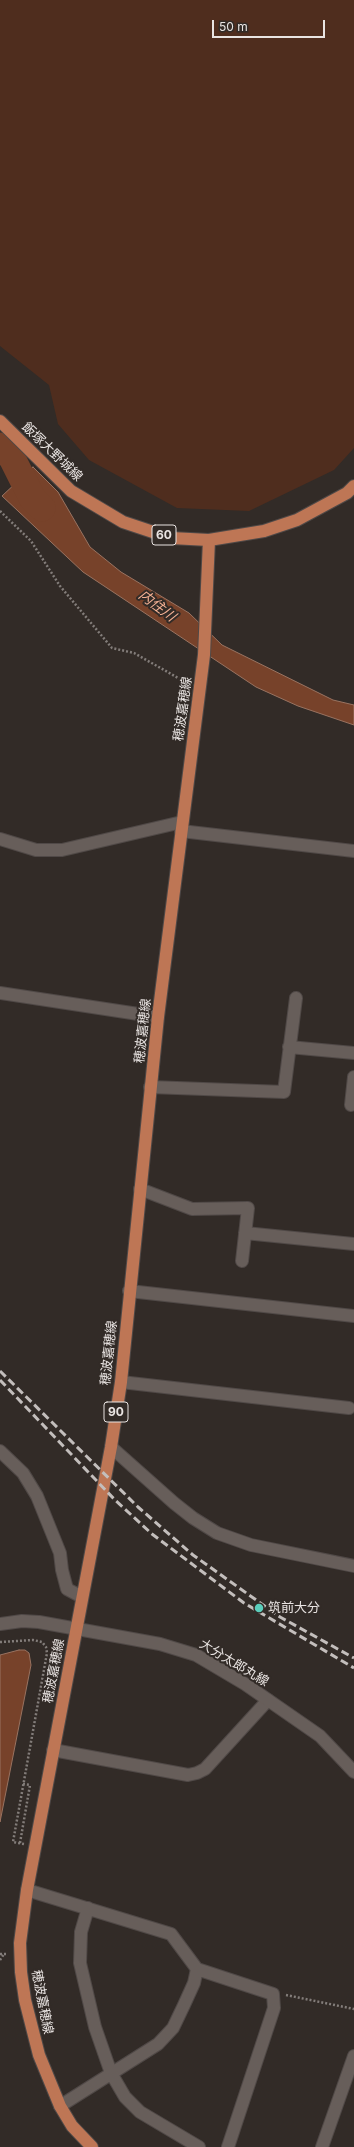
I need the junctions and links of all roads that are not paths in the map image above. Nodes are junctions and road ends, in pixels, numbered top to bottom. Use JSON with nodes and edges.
{"nodes":[{"id":1,"x":0,"y":421,"type":"edge"},
{"id":2,"x":354,"y":486,"type":"edge"},
{"id":3,"x":209,"y":540,"type":"junction"},
{"id":4,"x":181,"y":827,"type":"junction"},
{"id":5,"x":0,"y":839,"type":"edge"},
{"id":6,"x":354,"y":851,"type":"edge"},
{"id":7,"x":0,"y":994,"type":"edge"},
{"id":8,"x":296,"y":998,"type":"dead end"},
{"id":9,"x":158,"y":1017,"type":"junction"},
{"id":10,"x":290,"y":1047,"type":"junction"},
{"id":11,"x":354,"y":1053,"type":"edge"},
{"id":12,"x":354,"y":1077,"type":"edge"},
{"id":13,"x":150,"y":1088,"type":"junction"},
{"id":14,"x":351,"y":1105,"type":"dead end"},
{"id":15,"x":140,"y":1189,"type":"junction"},
{"id":16,"x":246,"y":1233,"type":"junction"},
{"id":17,"x":354,"y":1244,"type":"edge"},
{"id":18,"x":242,"y":1261,"type":"dead end"},
{"id":19,"x":129,"y":1291,"type":"junction"},
{"id":20,"x":354,"y":1316,"type":"edge"},
{"id":21,"x":121,"y":1382,"type":"junction"},
{"id":22,"x":349,"y":1408,"type":"dead end"},
{"id":23,"x":111,"y":1447,"type":"junction"},
{"id":24,"x":0,"y":1451,"type":"edge"},
{"id":25,"x":354,"y":1566,"type":"edge"},
{"id":26,"x":82,"y":1597,"type":"junction"},
{"id":27,"x":0,"y":1624,"type":"edge"},
{"id":28,"x":76,"y":1629,"type":"junction"},
{"id":29,"x":268,"y":1700,"type":"junction"},
{"id":30,"x":53,"y":1750,"type":"junction"},
{"id":31,"x":354,"y":1772,"type":"edge"},
{"id":32,"x":27,"y":1890,"type":"junction"},
{"id":33,"x":88,"y":1908,"type":"junction"},
{"id":34,"x":197,"y":1969,"type":"junction"},
{"id":35,"x":354,"y":2056,"type":"edge"},
{"id":36,"x":111,"y":2073,"type":"junction"},
{"id":37,"x":60,"y":2106,"type":"junction"},
{"id":38,"x":92,"y":2147,"type":"edge"},
{"id":39,"x":199,"y":2147,"type":"edge"},
{"id":40,"x":228,"y":2147,"type":"edge"},
{"id":41,"x":322,"y":2147,"type":"edge"}],
"edges":[{"from":1,"to":3,"type":"main road","name":"飯塚大野城線","number":"60"},
{"from":2,"to":3,"type":"main road","name":"飯塚大野城線","number":"60"},
{"from":3,"to":4,"type":"main road","name":"穂波嘉穂線","number":"90"},
{"from":4,"to":5,"type":"street"},
{"from":4,"to":6,"type":"street"},
{"from":4,"to":9,"type":"main road","name":"穂波嘉穂線","number":"90"},
{"from":7,"to":9,"type":"street"},
{"from":8,"to":10,"type":"street"},
{"from":9,"to":13,"type":"main road","name":"穂波嘉穂線","number":"90"},
{"from":10,"to":11,"type":"street"},
{"from":10,"to":13,"type":"street"},
{"from":12,"to":14,"type":"street"},
{"from":13,"to":15,"type":"main road","name":"穂波嘉穂線","number":"90"},
{"from":15,"to":16,"type":"street"},
{"from":15,"to":19,"type":"main road","name":"穂波嘉穂線","number":"90"},
{"from":16,"to":17,"type":"street"},
{"from":16,"to":18,"type":"street"},
{"from":19,"to":20,"type":"street"},
{"from":19,"to":21,"type":"main road","name":"穂波嘉穂線","number":"90"},
{"from":21,"to":22,"type":"street"},
{"from":21,"to":23,"type":"main road","name":"穂波嘉穂線","number":"90"},
{"from":23,"to":25,"type":"street"},
{"from":23,"to":26,"type":"main road","name":"穂波嘉穂線","number":"90"},
{"from":24,"to":26,"type":"street"},
{"from":26,"to":28,"type":"main road","name":"穂波嘉穂線","number":"90"},
{"from":27,"to":28,"type":"street","name":"大分太郎丸線"},
{"from":28,"to":29,"type":"street","name":"大分太郎丸線"},
{"from":28,"to":30,"type":"main road","name":"穂波嘉穂線","number":"90"},
{"from":29,"to":30,"type":"street"},
{"from":29,"to":31,"type":"street","name":"大分太郎丸線"},
{"from":30,"to":32,"type":"main road","name":"穂波嘉穂線","number":"90"},
{"from":32,"to":33,"type":"street"},
{"from":32,"to":37,"type":"main road","name":"穂波嘉穂線","number":"90"},
{"from":33,"to":34,"type":"street"},
{"from":33,"to":36,"type":"street"},
{"from":34,"to":36,"type":"street"},
{"from":34,"to":40,"type":"street"},
{"from":35,"to":41,"type":"street"},
{"from":36,"to":37,"type":"street"},
{"from":36,"to":39,"type":"street"},
{"from":37,"to":38,"type":"main road","name":"穂波嘉穂線","number":"90"}]}
